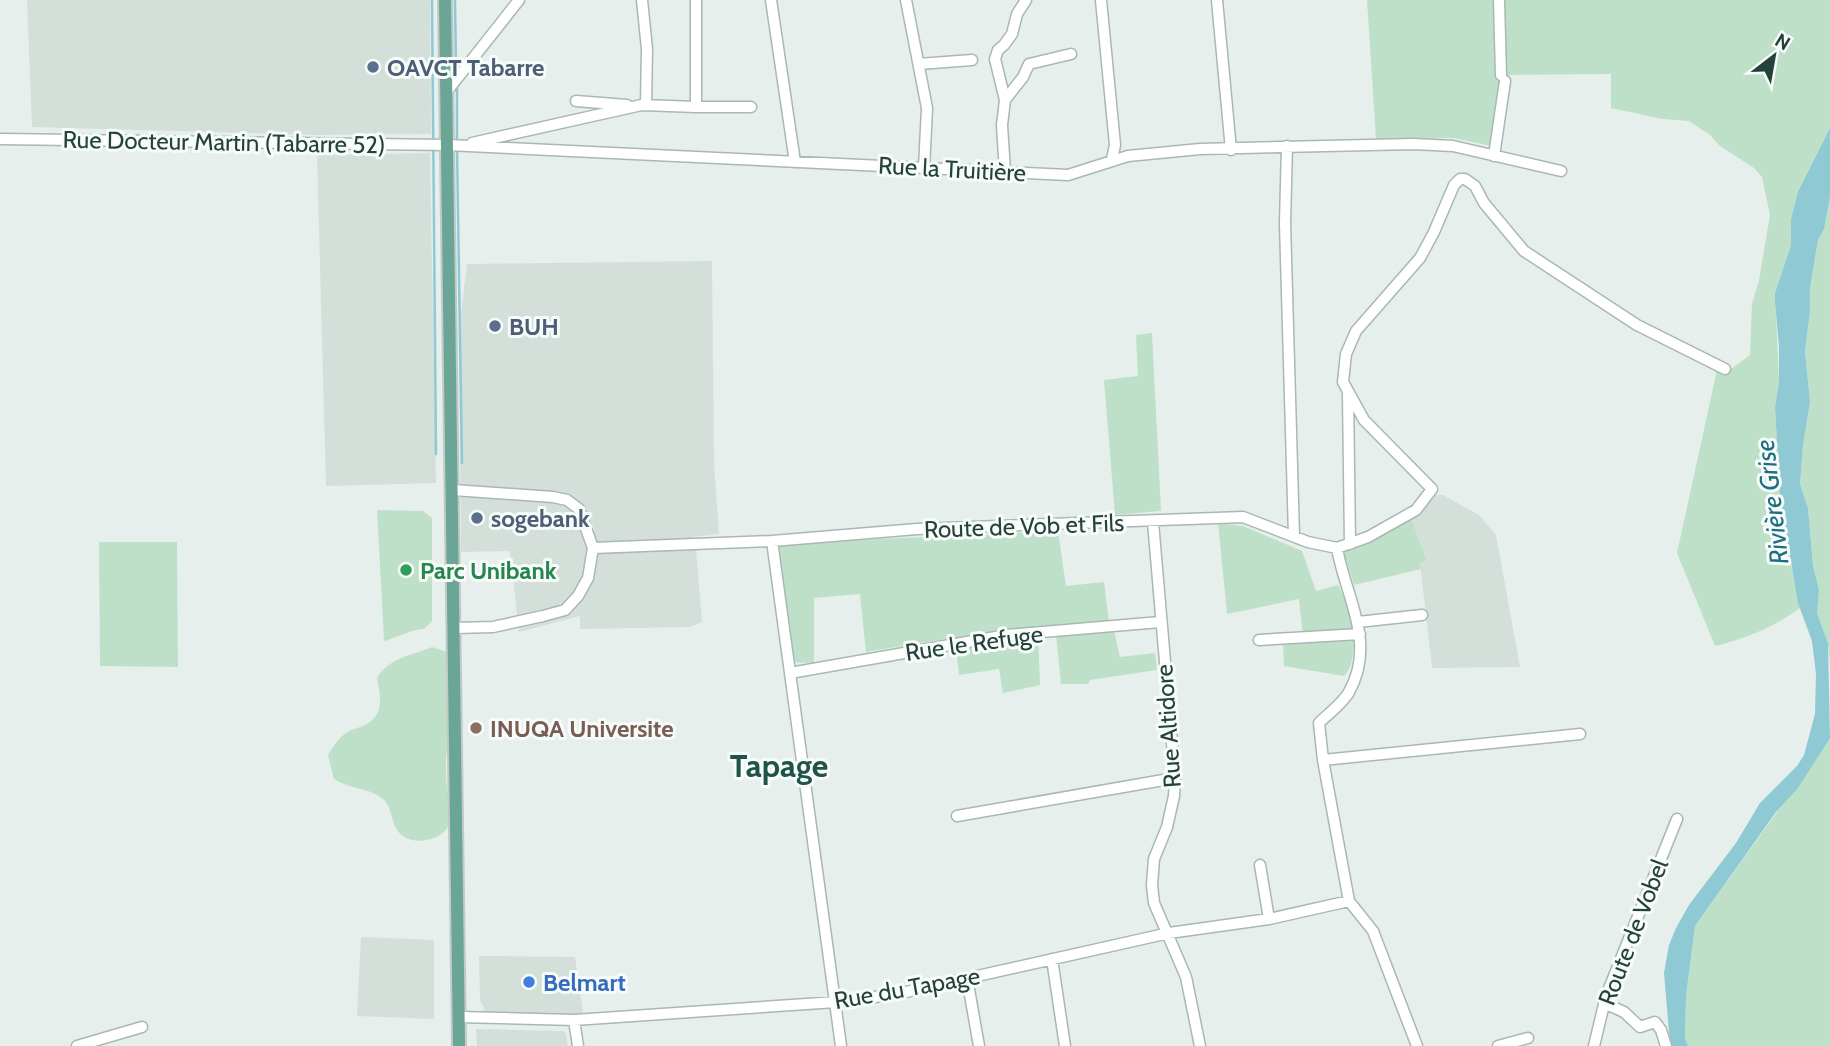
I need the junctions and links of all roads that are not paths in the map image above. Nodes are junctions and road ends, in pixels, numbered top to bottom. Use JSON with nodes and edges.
{"nodes":[{"id":1,"x":445,"y":0,"type":"edge"},
{"id":2,"x":519,"y":0,"type":"edge"},
{"id":3,"x":642,"y":0,"type":"edge"},
{"id":4,"x":696,"y":0,"type":"edge"},
{"id":5,"x":771,"y":0,"type":"edge"},
{"id":6,"x":906,"y":0,"type":"edge"},
{"id":7,"x":1026,"y":0,"type":"edge"},
{"id":8,"x":1101,"y":0,"type":"edge"},
{"id":9,"x":1217,"y":0,"type":"edge"},
{"id":10,"x":1499,"y":0,"type":"edge"},
{"id":11,"x":1071,"y":54,"type":"dead end"},
{"id":12,"x":972,"y":60,"type":"dead end"},
{"id":13,"x":919,"y":64,"type":"junction"},
{"id":14,"x":448,"y":90,"type":"junction"},
{"id":15,"x":1005,"y":100,"type":"junction"},
{"id":16,"x":576,"y":101,"type":"dead end"},
{"id":17,"x":646,"y":104,"type":"junction"},
{"id":18,"x":696,"y":107,"type":"junction"},
{"id":19,"x":751,"y":107,"type":"dead end"},
{"id":20,"x":0,"y":139,"type":"edge"},
{"id":21,"x":453,"y":146,"type":"junction"},
{"id":22,"x":1287,"y":146,"type":"junction"},
{"id":23,"x":1231,"y":149,"type":"junction"},
{"id":24,"x":1494,"y":156,"type":"junction"},
{"id":25,"x":1112,"y":159,"type":"junction"},
{"id":26,"x":795,"y":162,"type":"junction"},
{"id":27,"x":925,"y":168,"type":"junction"},
{"id":28,"x":1562,"y":171,"type":"dead end"},
{"id":29,"x":1005,"y":172,"type":"junction"},
{"id":30,"x":1725,"y":369,"type":"dead end"},
{"id":31,"x":1348,"y":390,"type":"junction"},
{"id":32,"x":453,"y":490,"type":"junction"},
{"id":33,"x":1153,"y":522,"type":"junction"},
{"id":34,"x":1294,"y":536,"type":"junction"},
{"id":35,"x":772,"y":541,"type":"junction"},
{"id":36,"x":1350,"y":544,"type":"junction"},
{"id":37,"x":593,"y":548,"type":"junction"},
{"id":38,"x":1338,"y":548,"type":"junction"},
{"id":39,"x":1422,"y":615,"type":"dead end"},
{"id":40,"x":1160,"y":622,"type":"junction"},
{"id":41,"x":1358,"y":622,"type":"junction"},
{"id":42,"x":455,"y":628,"type":"junction"},
{"id":43,"x":1360,"y":634,"type":"junction"},
{"id":44,"x":1259,"y":640,"type":"dead end"},
{"id":45,"x":790,"y":673,"type":"junction"},
{"id":46,"x":1580,"y":734,"type":"dead end"},
{"id":47,"x":1323,"y":760,"type":"junction"},
{"id":48,"x":1175,"y":778,"type":"junction"},
{"id":49,"x":957,"y":816,"type":"dead end"},
{"id":50,"x":1677,"y":819,"type":"dead end"},
{"id":51,"x":1260,"y":865,"type":"dead end"},
{"id":52,"x":1349,"y":901,"type":"junction"},
{"id":53,"x":1269,"y":919,"type":"junction"},
{"id":54,"x":1169,"y":933,"type":"junction"},
{"id":55,"x":1052,"y":959,"type":"junction"},
{"id":56,"x":967,"y":978,"type":"junction"},
{"id":57,"x":836,"y":1002,"type":"junction"},
{"id":58,"x":1604,"y":1003,"type":"junction"},
{"id":59,"x":459,"y":1017,"type":"junction"},
{"id":60,"x":574,"y":1020,"type":"junction"},
{"id":61,"x":142,"y":1027,"type":"dead end"},
{"id":62,"x":1528,"y":1038,"type":"dead end"},
{"id":63,"x":80,"y":1046,"type":"edge"},
{"id":64,"x":459,"y":1046,"type":"edge"},
{"id":65,"x":578,"y":1046,"type":"edge"},
{"id":66,"x":841,"y":1046,"type":"edge"},
{"id":67,"x":979,"y":1046,"type":"edge"},
{"id":68,"x":1065,"y":1046,"type":"edge"},
{"id":69,"x":1200,"y":1046,"type":"edge"},
{"id":70,"x":1417,"y":1046,"type":"edge"},
{"id":71,"x":1498,"y":1046,"type":"edge"},
{"id":72,"x":1594,"y":1046,"type":"edge"},
{"id":73,"x":1666,"y":1046,"type":"edge"}],
"edges":[{"from":1,"to":14,"type":"main road"},
{"from":2,"to":14,"type":"street"},
{"from":3,"to":17,"type":"street"},
{"from":4,"to":18,"type":"street"},
{"from":5,"to":26,"type":"street"},
{"from":6,"to":13,"type":"street"},
{"from":7,"to":15,"type":"street"},
{"from":8,"to":25,"type":"street"},
{"from":9,"to":23,"type":"street"},
{"from":10,"to":24,"type":"street"},
{"from":11,"to":15,"type":"street"},
{"from":12,"to":13,"type":"street"},
{"from":13,"to":27,"type":"street"},
{"from":14,"to":21,"type":"main road"},
{"from":15,"to":29,"type":"street"},
{"from":16,"to":17,"type":"street"},
{"from":17,"to":18,"type":"street"},
{"from":17,"to":21,"type":"street"},
{"from":18,"to":19,"type":"street"},
{"from":20,"to":21,"type":"street","name":"Rue Docteur Martin (Tabarre 52)"},
{"from":21,"to":26,"type":"street","name":"Rue la Truitière"},
{"from":21,"to":32,"type":"main road"},
{"from":22,"to":23,"type":"street","name":"Rue la Truitière"},
{"from":22,"to":24,"type":"street","name":"Rue la Truitière"},
{"from":22,"to":34,"type":"street"},
{"from":23,"to":25,"type":"street","name":"Rue la Truitière"},
{"from":24,"to":28,"type":"street","name":"Rue la Truitière"},
{"from":25,"to":29,"type":"street","name":"Rue la Truitière"},
{"from":26,"to":27,"type":"street","name":"Rue la Truitière"},
{"from":27,"to":29,"type":"street","name":"Rue la Truitière"},
{"from":30,"to":31,"type":"street"},
{"from":31,"to":36,"type":"street"},
{"from":31,"to":36,"type":"street"},
{"from":32,"to":37,"type":"street"},
{"from":32,"to":42,"type":"main road"},
{"from":33,"to":34,"type":"street","name":"Route de Vob et Fils"},
{"from":33,"to":35,"type":"street","name":"Route de Vob et Fils"},
{"from":33,"to":40,"type":"street","name":"Rue Altidore"},
{"from":34,"to":38,"type":"street","name":"Route de Vob et Fils"},
{"from":35,"to":37,"type":"street","name":"Route de Vob et Fils"},
{"from":35,"to":45,"type":"street"},
{"from":36,"to":38,"type":"street"},
{"from":37,"to":42,"type":"street"},
{"from":38,"to":41,"type":"street"},
{"from":39,"to":41,"type":"street"},
{"from":40,"to":45,"type":"street","name":"Rue le Refuge"},
{"from":40,"to":48,"type":"street","name":"Rue Altidore"},
{"from":41,"to":43,"type":"street"},
{"from":42,"to":59,"type":"main road"},
{"from":43,"to":44,"type":"street"},
{"from":43,"to":47,"type":"street"},
{"from":45,"to":57,"type":"street"},
{"from":46,"to":47,"type":"street"},
{"from":47,"to":52,"type":"street"},
{"from":48,"to":49,"type":"street"},
{"from":48,"to":54,"type":"street","name":"Rue Altidore"},
{"from":50,"to":58,"type":"street","name":"Route de Vobel"},
{"from":51,"to":53,"type":"street"},
{"from":52,"to":53,"type":"street","name":"Rue du Tapage"},
{"from":52,"to":70,"type":"street"},
{"from":53,"to":54,"type":"street","name":"Rue du Tapage"},
{"from":54,"to":55,"type":"street","name":"Rue du Tapage"},
{"from":54,"to":69,"type":"street","name":"Rue Altidore"},
{"from":55,"to":56,"type":"street","name":"Rue du Tapage"},
{"from":55,"to":68,"type":"street"},
{"from":56,"to":57,"type":"street","name":"Rue du Tapage"},
{"from":56,"to":67,"type":"street"},
{"from":57,"to":60,"type":"street","name":"Rue du Tapage"},
{"from":57,"to":66,"type":"street"},
{"from":58,"to":72,"type":"street","name":"Route de Vobel"},
{"from":58,"to":73,"type":"street"},
{"from":59,"to":60,"type":"street","name":"Rue du Tapage"},
{"from":59,"to":64,"type":"main road"},
{"from":60,"to":65,"type":"street"},
{"from":61,"to":63,"type":"street"},
{"from":62,"to":71,"type":"street"}]}
